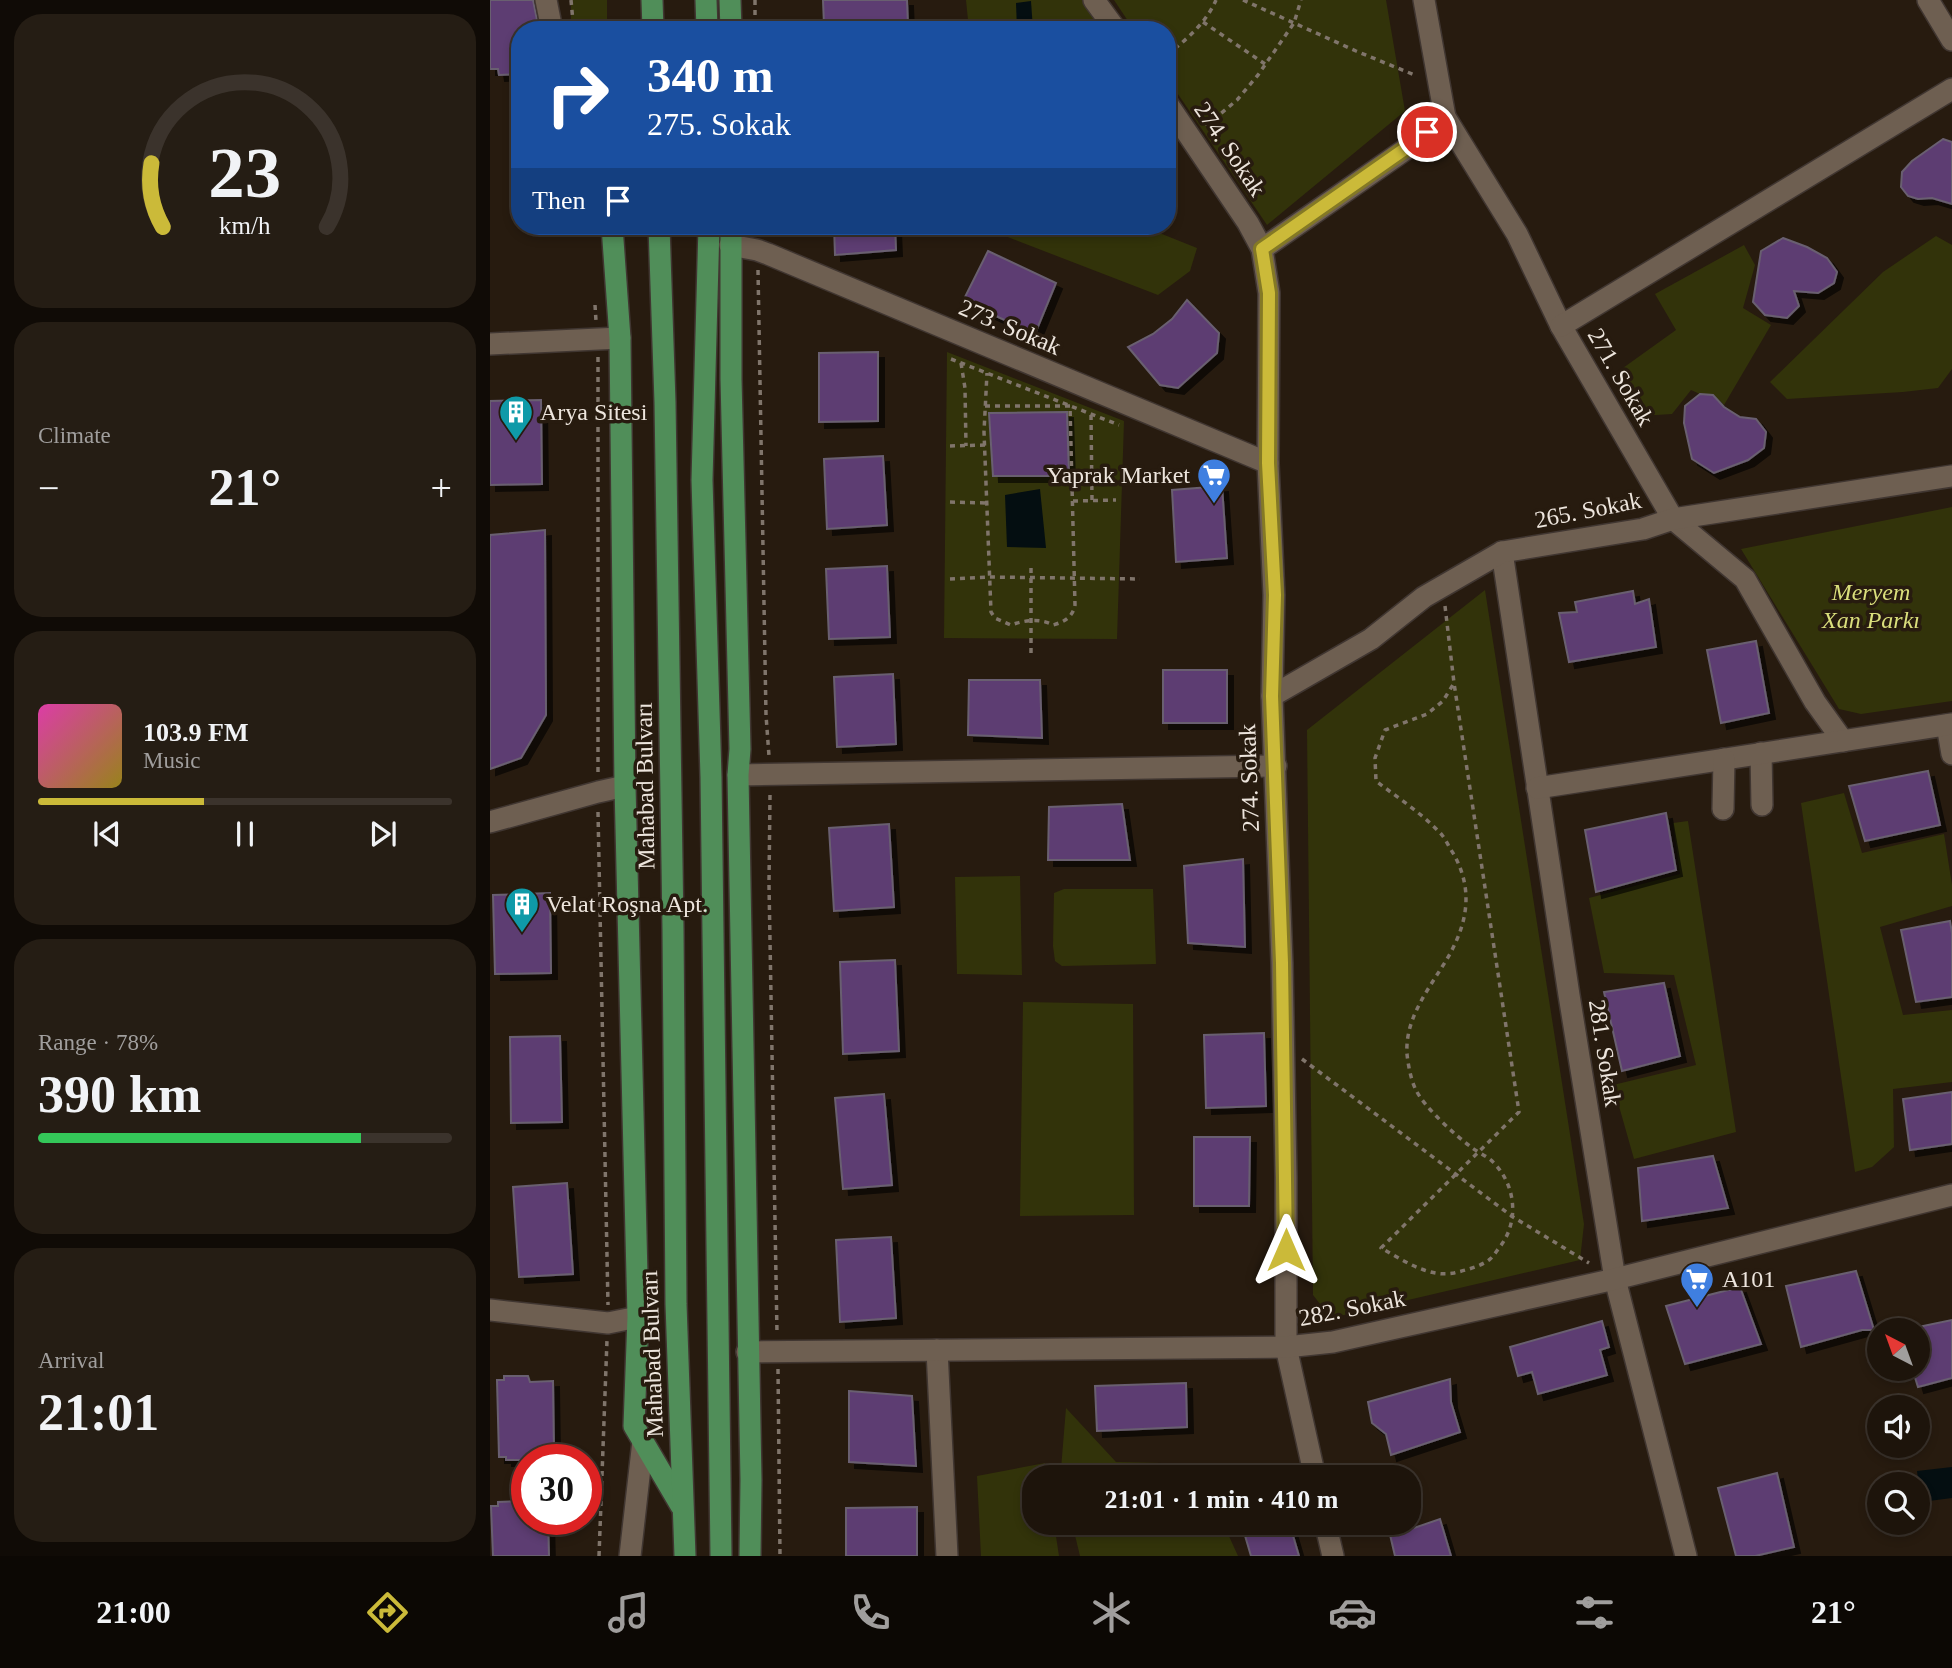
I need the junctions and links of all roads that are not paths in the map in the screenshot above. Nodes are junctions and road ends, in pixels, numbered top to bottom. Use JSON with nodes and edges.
{"nodes":[{"id":1,"x":546,"y":0,"type":"edge"},
{"id":2,"x":652,"y":0,"type":"edge"},
{"id":3,"x":706,"y":0,"type":"edge"},
{"id":4,"x":730,"y":0,"type":"edge"},
{"id":5,"x":1094,"y":0,"type":"edge"},
{"id":6,"x":1424,"y":0,"type":"edge"},
{"id":7,"x":1928,"y":0,"type":"edge"},
{"id":8,"x":550,"y":21,"type":"edge"},
{"id":9,"x":653,"y":21,"type":"edge"},
{"id":10,"x":707,"y":21,"type":"edge"},
{"id":11,"x":731,"y":21,"type":"edge"},
{"id":12,"x":1109,"y":21,"type":"edge"},
{"id":13,"x":1952,"y":40,"type":"edge"},
{"id":14,"x":1952,"y":89,"type":"edge"},
{"id":15,"x":1176,"y":116,"type":"edge"},
{"id":16,"x":1445,"y":117,"type":"junction"},
{"id":17,"x":613,"y":235,"type":"edge"},
{"id":18,"x":659,"y":235,"type":"edge"},
{"id":19,"x":709,"y":235,"type":"edge"},
{"id":20,"x":730,"y":236,"type":"edge"},
{"id":21,"x":1262,"y":249,"type":"junction"},
{"id":22,"x":1561,"y":326,"type":"junction"},
{"id":23,"x":620,"y":338,"type":"junction"},
{"id":24,"x":490,"y":344,"type":"edge"},
{"id":25,"x":1268,"y":463,"type":"junction"},
{"id":26,"x":1952,"y":476,"type":"edge"},
{"id":27,"x":1673,"y":519,"type":"junction"},
{"id":28,"x":1502,"y":552,"type":"junction"},
{"id":29,"x":1272,"y":696,"type":"junction"},
{"id":30,"x":1950,"y":724,"type":"edge"},
{"id":31,"x":1843,"y":741,"type":"junction"},
{"id":32,"x":1761,"y":753,"type":"junction"},
{"id":33,"x":1952,"y":754,"type":"edge"},
{"id":34,"x":1724,"y":759,"type":"junction"},
{"id":35,"x":1276,"y":766,"type":"junction"},
{"id":36,"x":738,"y":775,"type":"junction"},
{"id":37,"x":625,"y":786,"type":"junction"},
{"id":38,"x":1537,"y":788,"type":"junction"},
{"id":39,"x":1762,"y":805,"type":"dead end"},
{"id":40,"x":1723,"y":809,"type":"dead end"},
{"id":41,"x":490,"y":822,"type":"edge"},
{"id":42,"x":1952,"y":1195,"type":"edge"},
{"id":43,"x":1615,"y":1279,"type":"junction"},
{"id":44,"x":490,"y":1310,"type":"edge"},
{"id":45,"x":638,"y":1318,"type":"junction"},
{"id":46,"x":1286,"y":1348,"type":"junction"},
{"id":47,"x":937,"y":1350,"type":"junction"},
{"id":48,"x":747,"y":1352,"type":"junction"},
{"id":49,"x":643,"y":1441,"type":"junction"},
{"id":50,"x":1312,"y":1465,"type":"edge"},
{"id":51,"x":683,"y":1510,"type":"junction"},
{"id":52,"x":1328,"y":1535,"type":"edge"},
{"id":53,"x":630,"y":1556,"type":"edge"},
{"id":54,"x":685,"y":1556,"type":"edge"},
{"id":55,"x":721,"y":1556,"type":"edge"},
{"id":56,"x":750,"y":1556,"type":"edge"},
{"id":57,"x":947,"y":1556,"type":"edge"},
{"id":58,"x":1333,"y":1556,"type":"edge"},
{"id":59,"x":1686,"y":1556,"type":"edge"}],
"edges":[{"from":1,"to":8,"type":"street"},
{"from":2,"to":9,"type":"main road"},
{"from":3,"to":10,"type":"main road"},
{"from":4,"to":11,"type":"main road"},
{"from":5,"to":12,"type":"street"},
{"from":6,"to":16,"type":"street","name":"271. Sokak"},
{"from":7,"to":13,"type":"street"},
{"from":14,"to":22,"type":"street"},
{"from":15,"to":21,"type":"street","name":"274. Sokak"},
{"from":16,"to":21,"type":"street"},
{"from":16,"to":22,"type":"street","name":"271. Sokak"},
{"from":17,"to":23,"type":"main road"},
{"from":18,"to":51,"type":"main road","name":"Mahabad Bulvarı"},
{"from":19,"to":55,"type":"main road"},
{"from":20,"to":25,"type":"street","name":"273. Sokak"},
{"from":20,"to":36,"type":"main road"},
{"from":21,"to":25,"type":"street","name":"274. Sokak"},
{"from":22,"to":27,"type":"street","name":"271. Sokak"},
{"from":23,"to":24,"type":"street"},
{"from":23,"to":37,"type":"main road"},
{"from":25,"to":29,"type":"street","name":"274. Sokak"},
{"from":26,"to":27,"type":"street","name":"265. Sokak"},
{"from":27,"to":28,"type":"street","name":"265. Sokak"},
{"from":27,"to":31,"type":"street","name":"271. Sokak"},
{"from":28,"to":29,"type":"street","name":"265. Sokak"},
{"from":28,"to":38,"type":"street","name":"281. Sokak"},
{"from":29,"to":35,"type":"street","name":"274. Sokak"},
{"from":30,"to":31,"type":"street"},
{"from":30,"to":33,"type":"street"},
{"from":31,"to":32,"type":"street"},
{"from":32,"to":34,"type":"street"},
{"from":32,"to":39,"type":"street"},
{"from":34,"to":38,"type":"street"},
{"from":34,"to":40,"type":"street"},
{"from":35,"to":36,"type":"street"},
{"from":35,"to":46,"type":"street","name":"274. Sokak"},
{"from":36,"to":48,"type":"main road"},
{"from":37,"to":41,"type":"street"},
{"from":37,"to":45,"type":"main road"},
{"from":38,"to":43,"type":"street","name":"281. Sokak"},
{"from":42,"to":43,"type":"street","name":"282. Sokak"},
{"from":43,"to":46,"type":"street","name":"282. Sokak"},
{"from":43,"to":59,"type":"street","name":"281. Sokak"},
{"from":44,"to":45,"type":"street"},
{"from":45,"to":49,"type":"main road"},
{"from":46,"to":47,"type":"street","name":"282. Sokak"},
{"from":46,"to":50,"type":"street","name":"274. Sokak"},
{"from":47,"to":48,"type":"street","name":"282. Sokak"},
{"from":47,"to":57,"type":"street"},
{"from":48,"to":56,"type":"main road"},
{"from":49,"to":51,"type":"main road"},
{"from":49,"to":53,"type":"street"},
{"from":51,"to":54,"type":"main road","name":"Mahabad Bulvarı"},
{"from":52,"to":58,"type":"street"}]}
